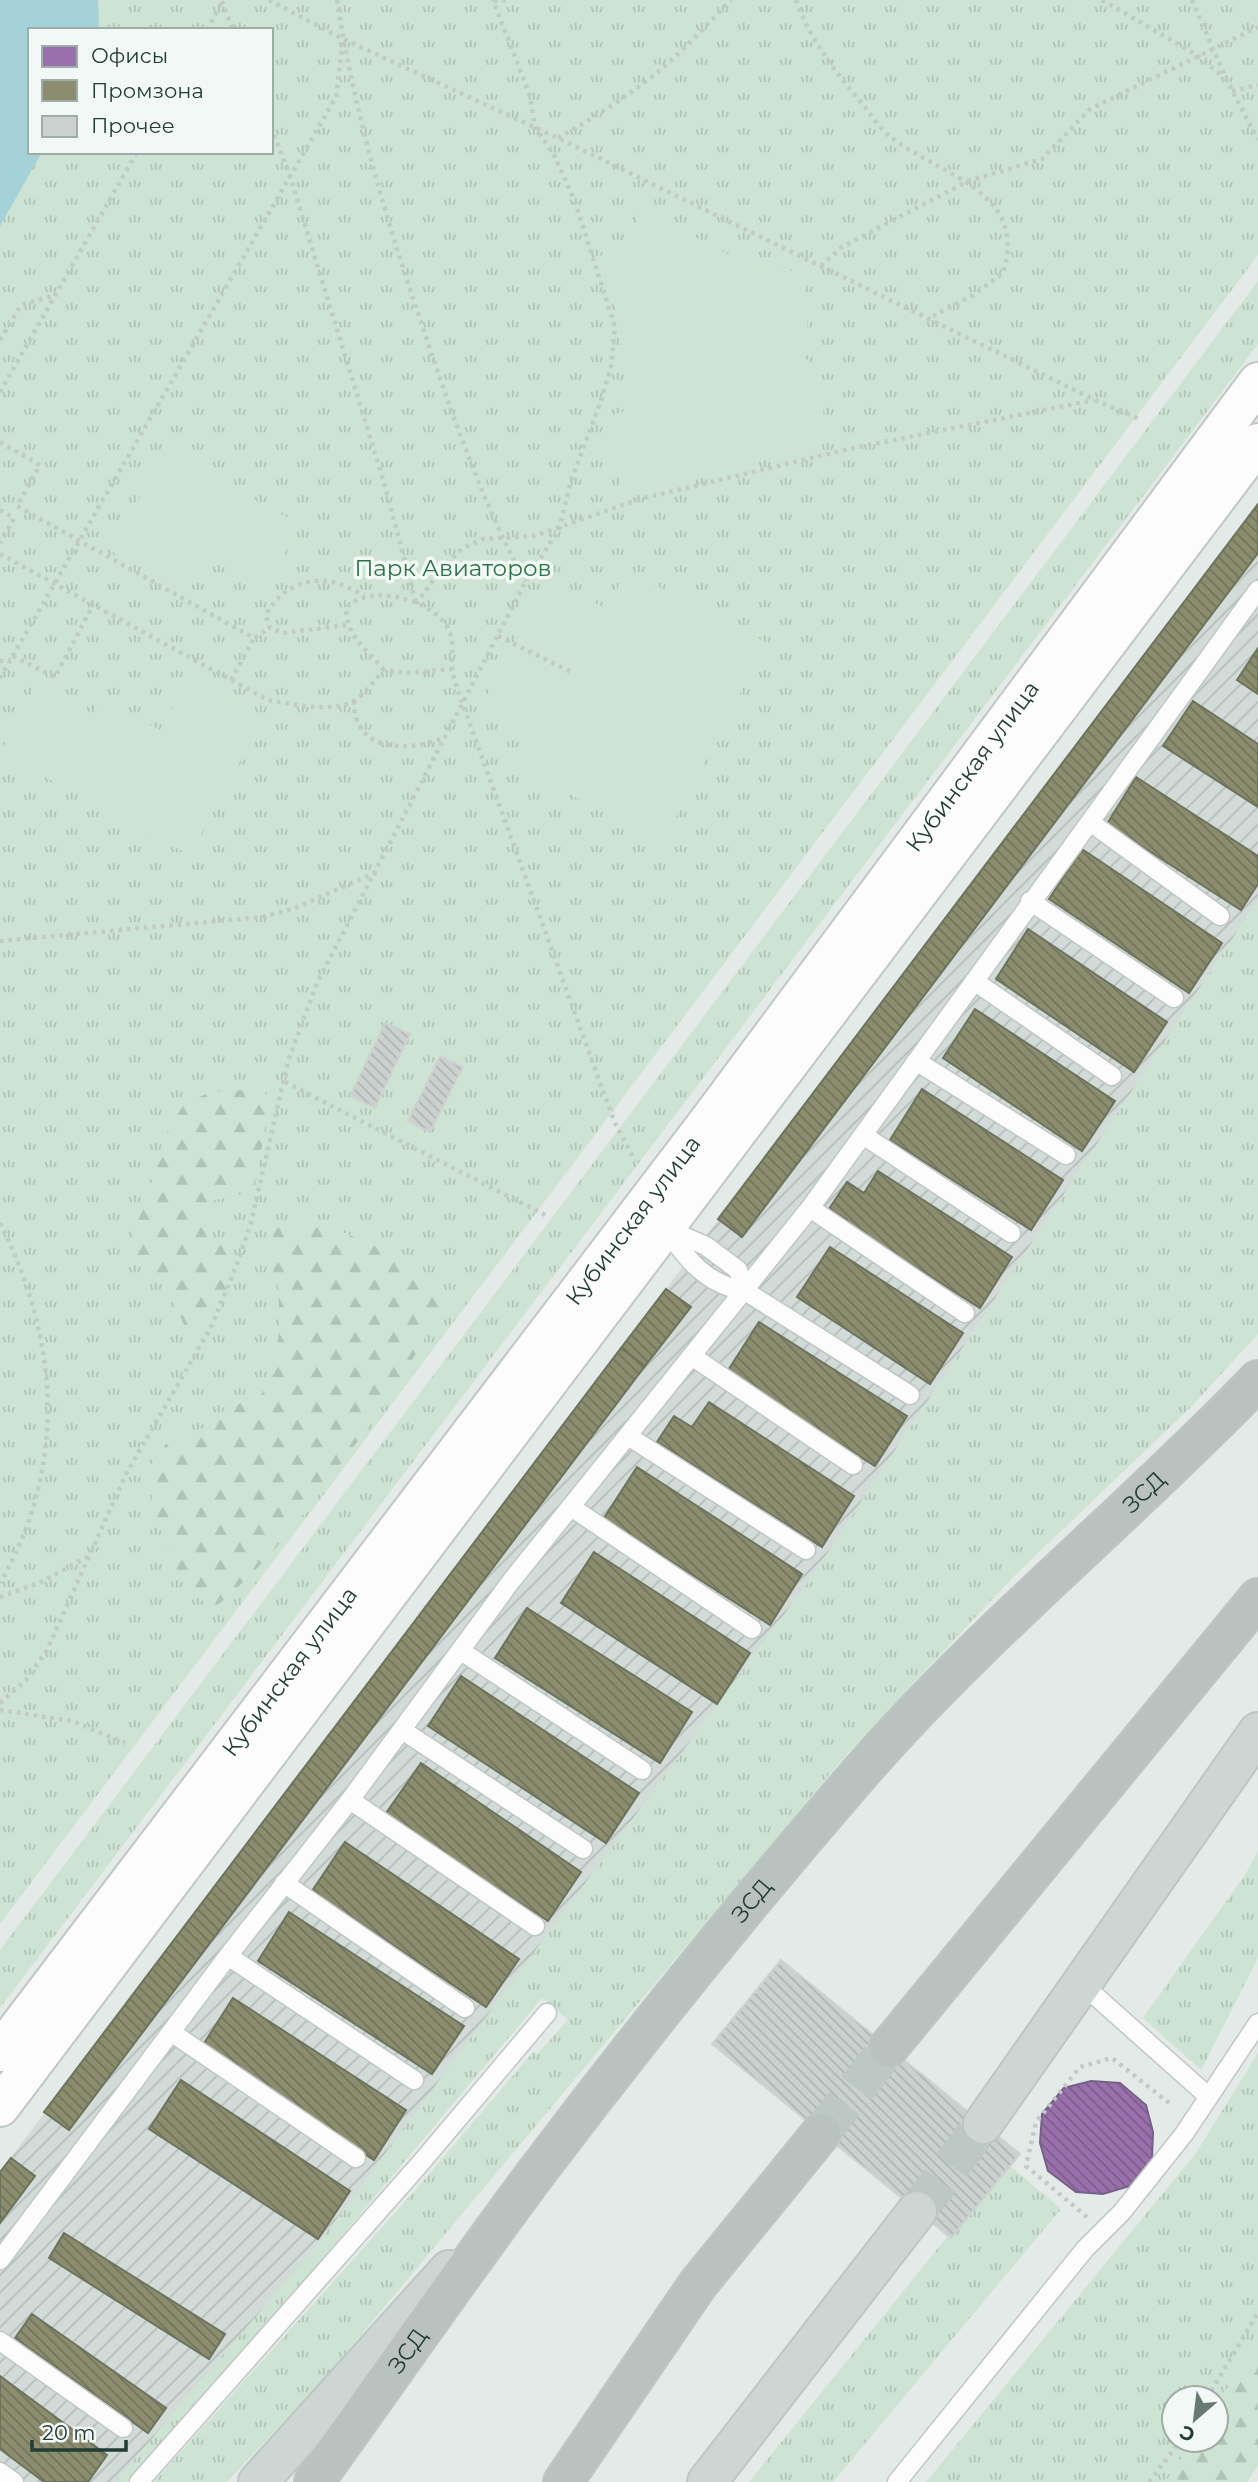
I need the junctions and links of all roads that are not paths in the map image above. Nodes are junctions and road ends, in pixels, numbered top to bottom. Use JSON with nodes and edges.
{"nodes":[{"id":1,"x":1258,"y":382,"type":"edge"},
{"id":2,"x":1258,"y":443,"type":"edge"},
{"id":3,"x":1258,"y":590,"type":"edge"},
{"id":4,"x":1090,"y":822,"type":"junction"},
{"id":5,"x":1030,"y":901,"type":"junction"},
{"id":6,"x":1220,"y":916,"type":"dead end"},
{"id":7,"x":974,"y":981,"type":"junction"},
{"id":8,"x":1174,"y":998,"type":"dead end"},
{"id":9,"x":916,"y":1061,"type":"junction"},
{"id":10,"x":1112,"y":1076,"type":"dead end"},
{"id":11,"x":863,"y":1135,"type":"junction"},
{"id":12,"x":1066,"y":1155,"type":"dead end"},
{"id":13,"x":810,"y":1208,"type":"junction"},
{"id":14,"x":653,"y":1219,"type":"junction"},
{"id":15,"x":1011,"y":1233,"type":"dead end"},
{"id":16,"x":745,"y":1291,"type":"junction"},
{"id":17,"x":965,"y":1313,"type":"dead end"},
{"id":18,"x":693,"y":1357,"type":"junction"},
{"id":19,"x":1258,"y":1380,"type":"edge"},
{"id":20,"x":910,"y":1395,"type":"dead end"},
{"id":21,"x":628,"y":1436,"type":"junction"},
{"id":22,"x":853,"y":1465,"type":"dead end"},
{"id":23,"x":571,"y":1507,"type":"junction"},
{"id":24,"x":806,"y":1550,"type":"dead end"},
{"id":25,"x":1258,"y":1598,"type":"edge"},
{"id":26,"x":752,"y":1629,"type":"dead end"},
{"id":27,"x":461,"y":1651,"type":"junction"},
{"id":28,"x":402,"y":1730,"type":"junction"},
{"id":29,"x":1258,"y":1732,"type":"edge"},
{"id":30,"x":642,"y":1770,"type":"dead end"},
{"id":31,"x":350,"y":1800,"type":"junction"},
{"id":32,"x":583,"y":1849,"type":"dead end"},
{"id":33,"x":284,"y":1883,"type":"junction"},
{"id":34,"x":535,"y":1926,"type":"dead end"},
{"id":35,"x":228,"y":1956,"type":"junction"},
{"id":36,"x":1082,"y":1984,"type":"junction"},
{"id":37,"x":465,"y":2008,"type":"dead end"},
{"id":38,"x":547,"y":2013,"type":"dead end"},
{"id":39,"x":1258,"y":2023,"type":"edge"},
{"id":40,"x":171,"y":2032,"type":"junction"},
{"id":41,"x":889,"y":2047,"type":"tunnel mouth"},
{"id":42,"x":0,"y":2052,"type":"edge"},
{"id":43,"x":414,"y":2080,"type":"dead end"},
{"id":44,"x":1209,"y":2097,"type":"junction"},
{"id":45,"x":0,"y":2107,"type":"edge"},
{"id":46,"x":983,"y":2124,"type":"tunnel mouth"},
{"id":47,"x":821,"y":2133,"type":"tunnel mouth"},
{"id":48,"x":356,"y":2158,"type":"dead end"},
{"id":49,"x":537,"y":2173,"type":"junction"},
{"id":50,"x":917,"y":2211,"type":"tunnel mouth"},
{"id":51,"x":0,"y":2260,"type":"edge"},
{"id":52,"x":0,"y":2341,"type":"edge"},
{"id":53,"x":123,"y":2428,"type":"dead end"},
{"id":54,"x":0,"y":2472,"type":"edge"},
{"id":55,"x":14,"y":2482,"type":"edge"},
{"id":56,"x":139,"y":2482,"type":"edge"},
{"id":57,"x":258,"y":2482,"type":"edge"},
{"id":58,"x":314,"y":2482,"type":"edge"},
{"id":59,"x":563,"y":2482,"type":"edge"},
{"id":60,"x":707,"y":2482,"type":"edge"},
{"id":61,"x":897,"y":2482,"type":"edge"}],
"edges":[{"from":1,"to":14,"type":"main road","name":"Кубинская улица"},
{"from":2,"to":14,"type":"main road","name":"Кубинская улица"},
{"from":3,"to":4,"type":"lane"},
{"from":4,"to":5,"type":"lane"},
{"from":4,"to":6,"type":"lane"},
{"from":5,"to":7,"type":"lane"},
{"from":5,"to":8,"type":"lane"},
{"from":7,"to":9,"type":"lane"},
{"from":7,"to":10,"type":"lane"},
{"from":9,"to":11,"type":"lane"},
{"from":9,"to":12,"type":"lane"},
{"from":11,"to":13,"type":"lane"},
{"from":11,"to":15,"type":"lane"},
{"from":13,"to":16,"type":"lane"},
{"from":13,"to":17,"type":"lane"},
{"from":14,"to":16,"type":"lane"},
{"from":14,"to":42,"type":"main road","name":"Кубинская улица"},
{"from":14,"to":45,"type":"main road","name":"Кубинская улица"},
{"from":16,"to":18,"type":"lane"},
{"from":16,"to":20,"type":"lane"},
{"from":18,"to":21,"type":"lane"},
{"from":18,"to":22,"type":"lane"},
{"from":19,"to":49,"type":"highway","name":"ЗСД"},
{"from":21,"to":23,"type":"lane"},
{"from":21,"to":24,"type":"lane"},
{"from":23,"to":26,"type":"lane"},
{"from":23,"to":27,"type":"lane"},
{"from":25,"to":41,"type":"highway"},
{"from":27,"to":28,"type":"lane"},
{"from":27,"to":30,"type":"lane"},
{"from":28,"to":31,"type":"lane"},
{"from":28,"to":32,"type":"lane"},
{"from":29,"to":36,"type":"main road"},
{"from":31,"to":33,"type":"lane"},
{"from":31,"to":34,"type":"lane"},
{"from":33,"to":35,"type":"lane"},
{"from":33,"to":37,"type":"lane"},
{"from":35,"to":40,"type":"lane"},
{"from":35,"to":43,"type":"lane"},
{"from":36,"to":44,"type":"lane"},
{"from":36,"to":46,"type":"main road"},
{"from":38,"to":56,"type":"lane"},
{"from":39,"to":44,"type":"lane"},
{"from":40,"to":48,"type":"lane"},
{"from":40,"to":51,"type":"lane"},
{"from":44,"to":61,"type":"lane"},
{"from":47,"to":59,"type":"highway"},
{"from":49,"to":57,"type":"main road"},
{"from":49,"to":58,"type":"highway","name":"ЗСД"},
{"from":50,"to":60,"type":"main road"},
{"from":52,"to":53,"type":"lane"},
{"from":54,"to":55,"type":"lane"}]}
